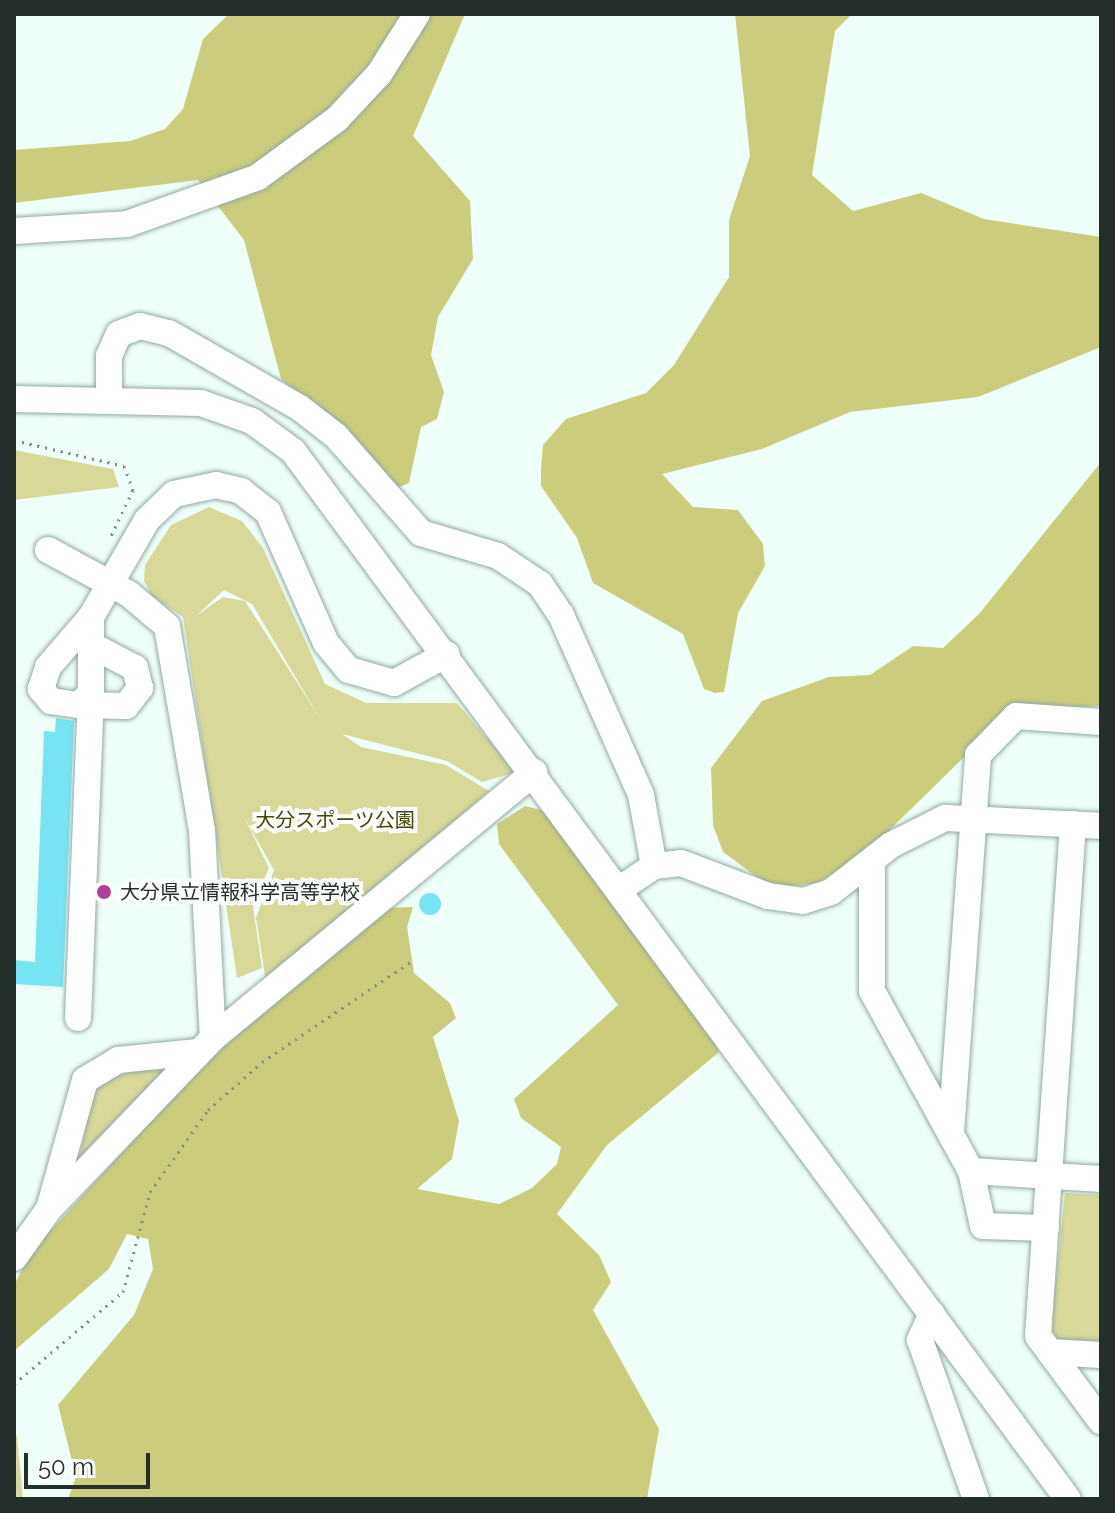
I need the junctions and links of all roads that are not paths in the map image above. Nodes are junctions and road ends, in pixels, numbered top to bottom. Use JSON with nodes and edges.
{"nodes":[{"id":1,"x":417,"y":14,"type":"edge"},
{"id":2,"x":171,"y":213,"type":"junction"},
{"id":3,"x":14,"y":217,"type":"edge"},
{"id":4,"x":14,"y":231,"type":"edge"},
{"id":5,"x":109,"y":398,"type":"junction"},
{"id":6,"x":14,"y":399,"type":"edge"},
{"id":7,"x":48,"y":550,"type":"dead end"},
{"id":8,"x":101,"y":578,"type":"junction"},
{"id":9,"x":91,"y":617,"type":"junction"},
{"id":10,"x":93,"y":646,"type":"junction"},
{"id":11,"x":447,"y":654,"type":"junction"},
{"id":12,"x":87,"y":701,"type":"junction"},
{"id":13,"x":1101,"y":722,"type":"edge"},
{"id":14,"x":534,"y":772,"type":"junction"},
{"id":15,"x":972,"y":818,"type":"junction"},
{"id":16,"x":1073,"y":824,"type":"junction"},
{"id":17,"x":1101,"y":826,"type":"edge"},
{"id":18,"x":872,"y":860,"type":"junction"},
{"id":19,"x":654,"y":866,"type":"junction"},
{"id":20,"x":620,"y":889,"type":"junction"},
{"id":21,"x":78,"y":1018,"type":"dead end"},
{"id":22,"x":205,"y":1045,"type":"junction"},
{"id":23,"x":951,"y":1133,"type":"junction"},
{"id":24,"x":971,"y":1171,"type":"junction"},
{"id":25,"x":1049,"y":1176,"type":"junction"},
{"id":26,"x":1101,"y":1179,"type":"edge"},
{"id":27,"x":49,"y":1209,"type":"junction"},
{"id":28,"x":1046,"y":1228,"type":"junction"},
{"id":29,"x":14,"y":1258,"type":"edge"},
{"id":30,"x":932,"y":1314,"type":"junction"},
{"id":31,"x":1050,"y":1352,"type":"junction"},
{"id":32,"x":1101,"y":1355,"type":"edge"},
{"id":33,"x":1101,"y":1421,"type":"edge"},
{"id":34,"x":976,"y":1499,"type":"edge"},
{"id":35,"x":1068,"y":1499,"type":"edge"}],
"edges":[{"from":1,"to":2,"type":"street"},
{"from":2,"to":3,"type":"street"},
{"from":2,"to":4,"type":"street"},
{"from":5,"to":6,"type":"street"},
{"from":5,"to":11,"type":"street"},
{"from":5,"to":19,"type":"street"},
{"from":7,"to":8,"type":"street"},
{"from":8,"to":9,"type":"street"},
{"from":8,"to":11,"type":"street"},
{"from":8,"to":22,"type":"street"},
{"from":9,"to":10,"type":"street"},
{"from":9,"to":12,"type":"street"},
{"from":10,"to":12,"type":"street"},
{"from":10,"to":12,"type":"street"},
{"from":11,"to":14,"type":"street"},
{"from":12,"to":21,"type":"street"},
{"from":13,"to":15,"type":"street"},
{"from":14,"to":20,"type":"street"},
{"from":14,"to":22,"type":"street"},
{"from":15,"to":16,"type":"street"},
{"from":15,"to":18,"type":"street"},
{"from":15,"to":23,"type":"street"},
{"from":16,"to":17,"type":"street"},
{"from":16,"to":25,"type":"street"},
{"from":18,"to":19,"type":"street"},
{"from":18,"to":23,"type":"street"},
{"from":19,"to":20,"type":"street"},
{"from":20,"to":30,"type":"street"},
{"from":22,"to":27,"type":"street"},
{"from":22,"to":27,"type":"street"},
{"from":23,"to":24,"type":"street"},
{"from":24,"to":25,"type":"street"},
{"from":24,"to":28,"type":"street"},
{"from":25,"to":26,"type":"street"},
{"from":25,"to":28,"type":"street"},
{"from":27,"to":29,"type":"street"},
{"from":28,"to":31,"type":"street"},
{"from":30,"to":34,"type":"street"},
{"from":30,"to":35,"type":"street"},
{"from":31,"to":32,"type":"street"},
{"from":31,"to":33,"type":"street"}]}
